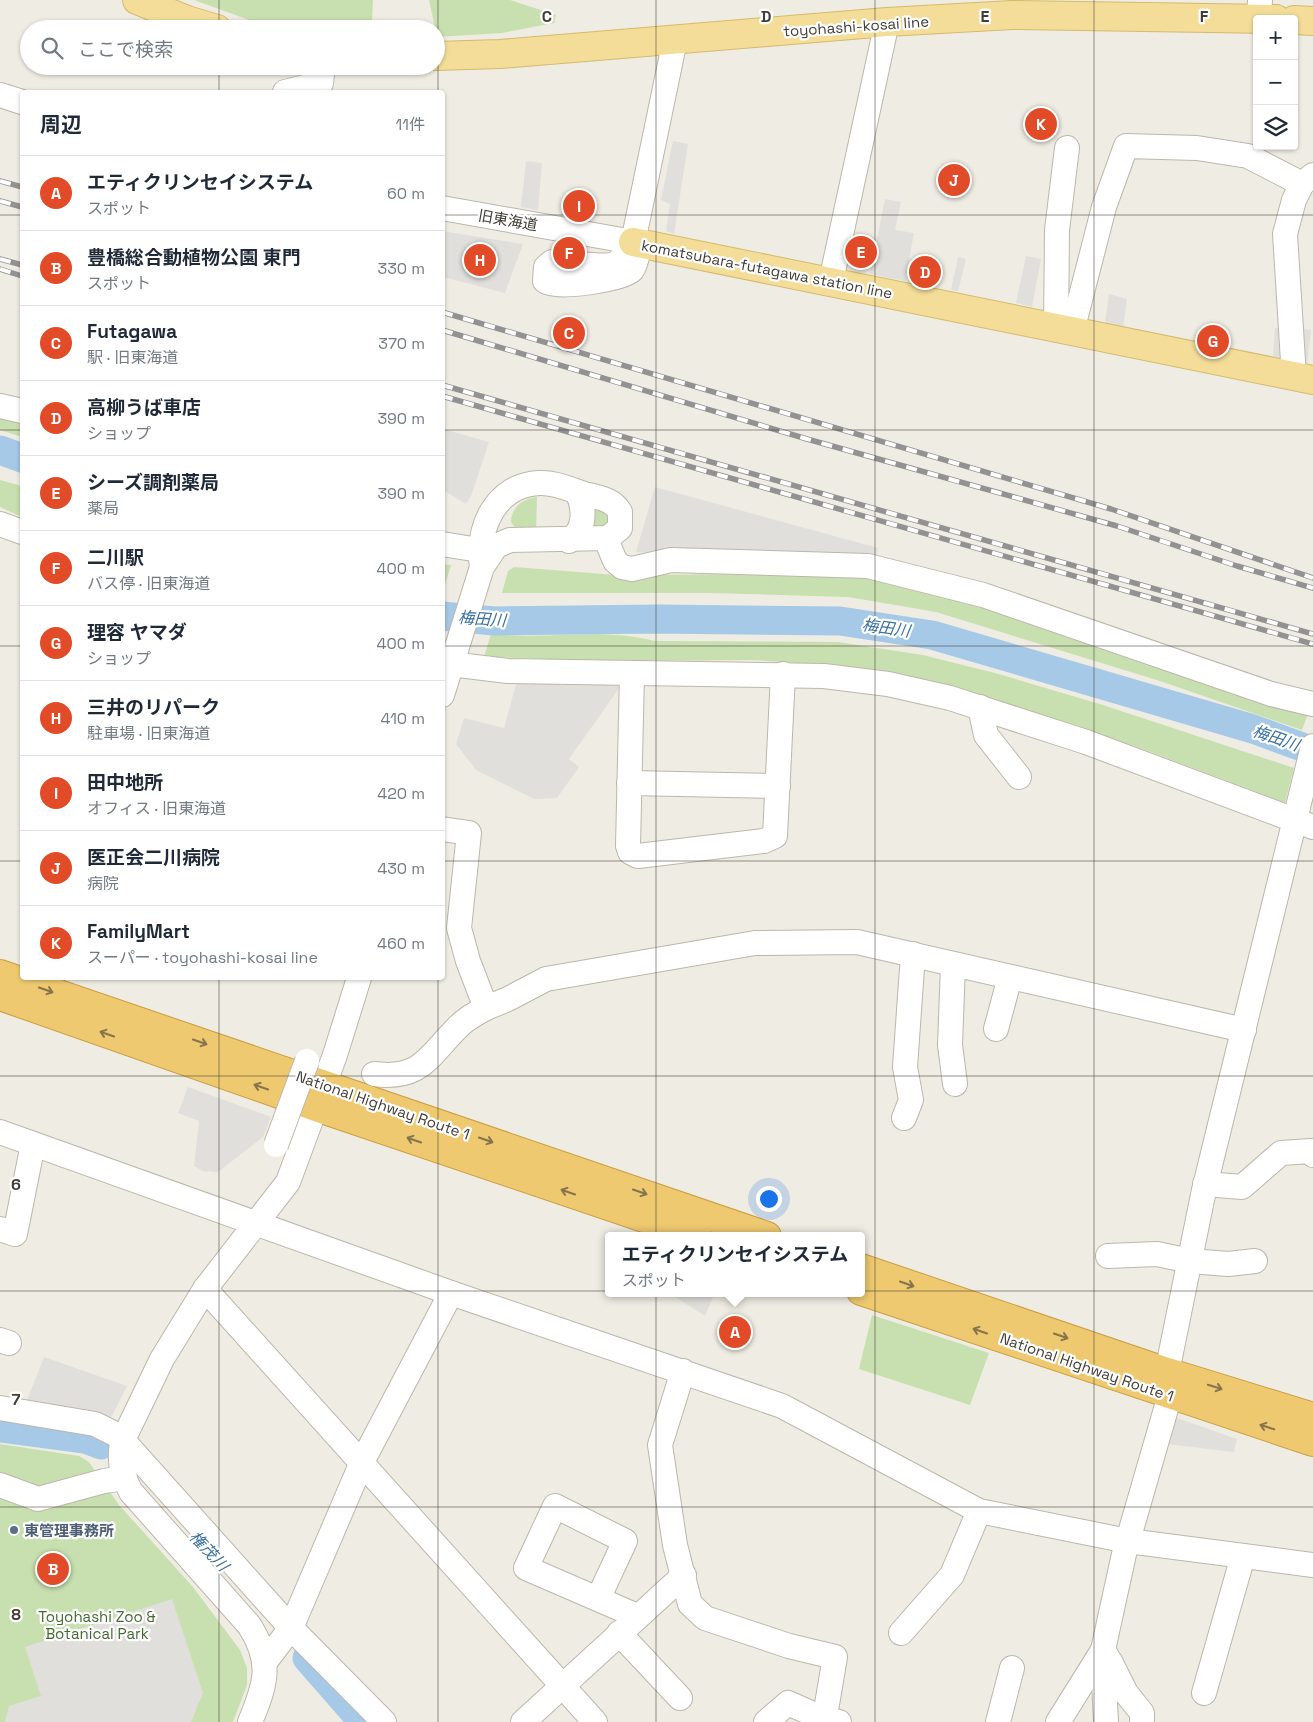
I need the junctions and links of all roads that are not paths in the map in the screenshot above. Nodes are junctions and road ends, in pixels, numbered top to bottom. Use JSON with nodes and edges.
{"nodes":[{"id":1,"x":137,"y":0,"type":"edge"},
{"id":2,"x":1006,"y":7,"type":"edge"},
{"id":3,"x":1265,"y":12,"type":"edge"},
{"id":4,"x":187,"y":20,"type":"edge"},
{"id":5,"x":1298,"y":20,"type":"edge"},
{"id":6,"x":1313,"y":21,"type":"edge"},
{"id":7,"x":887,"y":22,"type":"junction"},
{"id":8,"x":675,"y":40,"type":"junction"},
{"id":9,"x":445,"y":56,"type":"edge"},
{"id":10,"x":322,"y":75,"type":"edge"},
{"id":11,"x":293,"y":90,"type":"edge"},
{"id":12,"x":0,"y":95,"type":"edge"},
{"id":13,"x":20,"y":101,"type":"edge"},
{"id":14,"x":1067,"y":148,"type":"dead end"},
{"id":15,"x":1308,"y":179,"type":"edge"},
{"id":16,"x":445,"y":209,"type":"edge"},
{"id":17,"x":633,"y":242,"type":"junction"},
{"id":18,"x":831,"y":281,"type":"junction"},
{"id":19,"x":1064,"y":329,"type":"junction"},
{"id":20,"x":1304,"y":378,"type":"edge"},
{"id":21,"x":0,"y":406,"type":"edge"},
{"id":22,"x":20,"y":411,"type":"edge"},
{"id":23,"x":577,"y":492,"type":"junction"},
{"id":24,"x":501,"y":498,"type":"junction"},
{"id":25,"x":0,"y":524,"type":"edge"},
{"id":26,"x":20,"y":531,"type":"edge"},
{"id":27,"x":606,"y":539,"type":"junction"},
{"id":28,"x":513,"y":540,"type":"junction"},
{"id":29,"x":569,"y":541,"type":"junction"},
{"id":30,"x":445,"y":545,"type":"edge"},
{"id":31,"x":480,"y":559,"type":"junction"},
{"id":32,"x":450,"y":661,"type":"edge"},
{"id":33,"x":632,"y":674,"type":"junction"},
{"id":34,"x":783,"y":674,"type":"junction"},
{"id":35,"x":445,"y":682,"type":"edge"},
{"id":36,"x":1313,"y":704,"type":"edge"},
{"id":37,"x":980,"y":707,"type":"junction"},
{"id":38,"x":1313,"y":746,"type":"edge"},
{"id":39,"x":1019,"y":777,"type":"dead end"},
{"id":40,"x":629,"y":783,"type":"junction"},
{"id":41,"x":778,"y":786,"type":"junction"},
{"id":42,"x":1302,"y":819,"type":"edge"},
{"id":43,"x":445,"y":829,"type":"edge"},
{"id":44,"x":913,"y":954,"type":"junction"},
{"id":45,"x":953,"y":965,"type":"junction"},
{"id":46,"x":0,"y":974,"type":"edge"},
{"id":47,"x":1010,"y":977,"type":"junction"},
{"id":48,"x":358,"y":980,"type":"edge"},
{"id":49,"x":0,"y":996,"type":"edge"},
{"id":50,"x":486,"y":1008,"type":"junction"},
{"id":51,"x":996,"y":1029,"type":"dead end"},
{"id":52,"x":1244,"y":1030,"type":"junction"},
{"id":53,"x":307,"y":1061,"type":"dead end"},
{"id":54,"x":374,"y":1074,"type":"dead end"},
{"id":55,"x":955,"y":1084,"type":"dead end"},
{"id":56,"x":320,"y":1096,"type":"junction"},
{"id":57,"x":904,"y":1118,"type":"dead end"},
{"id":58,"x":0,"y":1132,"type":"edge"},
{"id":59,"x":33,"y":1144,"type":"junction"},
{"id":60,"x":276,"y":1146,"type":"dead end"},
{"id":61,"x":1312,"y":1149,"type":"edge"},
{"id":62,"x":1205,"y":1184,"type":"junction"},
{"id":63,"x":256,"y":1224,"type":"junction"},
{"id":64,"x":0,"y":1230,"type":"edge"},
{"id":65,"x":687,"y":1232,"type":"edge"},
{"id":66,"x":754,"y":1232,"type":"edge"},
{"id":67,"x":1108,"y":1256,"type":"dead end"},
{"id":68,"x":1190,"y":1261,"type":"junction"},
{"id":69,"x":1255,"y":1261,"type":"dead end"},
{"id":70,"x":865,"y":1270,"type":"edge"},
{"id":71,"x":205,"y":1290,"type":"junction"},
{"id":72,"x":865,"y":1292,"type":"edge"},
{"id":73,"x":451,"y":1293,"type":"junction"},
{"id":74,"x":683,"y":1371,"type":"junction"},
{"id":75,"x":1168,"y":1384,"type":"junction"},
{"id":76,"x":0,"y":1408,"type":"edge"},
{"id":77,"x":1313,"y":1417,"type":"edge"},
{"id":78,"x":123,"y":1440,"type":"junction"},
{"id":79,"x":1313,"y":1442,"type":"edge"},
{"id":80,"x":362,"y":1462,"type":"junction"},
{"id":81,"x":124,"y":1478,"type":"junction"},
{"id":82,"x":0,"y":1484,"type":"edge"},
{"id":83,"x":979,"y":1512,"type":"junction"},
{"id":84,"x":1128,"y":1541,"type":"junction"},
{"id":85,"x":1243,"y":1556,"type":"junction"},
{"id":86,"x":1313,"y":1565,"type":"edge"},
{"id":87,"x":684,"y":1575,"type":"junction"},
{"id":88,"x":598,"y":1599,"type":"dead end"},
{"id":89,"x":637,"y":1616,"type":"junction"},
{"id":90,"x":291,"y":1628,"type":"junction"},
{"id":91,"x":619,"y":1633,"type":"junction"},
{"id":92,"x":901,"y":1633,"type":"dead end"},
{"id":93,"x":1107,"y":1656,"type":"junction"},
{"id":94,"x":265,"y":1662,"type":"junction"},
{"id":95,"x":1012,"y":1668,"type":"dead end"},
{"id":96,"x":562,"y":1685,"type":"junction"},
{"id":97,"x":1204,"y":1693,"type":"dead end"},
{"id":98,"x":680,"y":1698,"type":"dead end"},
{"id":99,"x":829,"y":1721,"type":"edge"},
{"id":100,"x":250,"y":1722,"type":"edge"},
{"id":101,"x":384,"y":1722,"type":"edge"},
{"id":102,"x":523,"y":1722,"type":"edge"},
{"id":103,"x":595,"y":1722,"type":"edge"},
{"id":104,"x":766,"y":1722,"type":"edge"},
{"id":105,"x":998,"y":1722,"type":"edge"},
{"id":106,"x":1058,"y":1722,"type":"edge"},
{"id":107,"x":1106,"y":1722,"type":"edge"},
{"id":108,"x":1142,"y":1722,"type":"edge"}],
"edges":[{"from":1,"to":4,"type":"main road"},
{"from":2,"to":3,"type":"main road","name":"toyohashi-kosai line"},
{"from":2,"to":7,"type":"main road","name":"toyohashi-kosai line"},
{"from":5,"to":6,"type":"main road"},
{"from":7,"to":8,"type":"main road","name":"toyohashi-kosai line"},
{"from":7,"to":18,"type":"street"},
{"from":8,"to":9,"type":"main road","name":"toyohashi-kosai line"},
{"from":8,"to":17,"type":"street"},
{"from":10,"to":11,"type":"street"},
{"from":12,"to":13,"type":"street"},
{"from":14,"to":19,"type":"street"},
{"from":15,"to":19,"type":"street"},
{"from":15,"to":20,"type":"street"},
{"from":16,"to":17,"type":"street","name":"旧東海道"},
{"from":17,"to":18,"type":"main road","name":"komatsubara-futagawa station line"},
{"from":18,"to":19,"type":"main road","name":"komatsubara-futagawa station line"},
{"from":19,"to":20,"type":"main road","name":"komatsubara-futagawa station line"},
{"from":21,"to":22,"type":"street"},
{"from":23,"to":24,"type":"street"},
{"from":23,"to":27,"type":"street"},
{"from":23,"to":29,"type":"street"},
{"from":24,"to":28,"type":"street"},
{"from":24,"to":31,"type":"street"},
{"from":25,"to":26,"type":"street"},
{"from":27,"to":29,"type":"street"},
{"from":27,"to":36,"type":"street"},
{"from":28,"to":29,"type":"street"},
{"from":28,"to":31,"type":"street"},
{"from":30,"to":31,"type":"street"},
{"from":31,"to":32,"type":"street"},
{"from":32,"to":33,"type":"street"},
{"from":32,"to":35,"type":"street"},
{"from":33,"to":34,"type":"street"},
{"from":33,"to":40,"type":"street"},
{"from":34,"to":37,"type":"street"},
{"from":34,"to":41,"type":"street"},
{"from":37,"to":39,"type":"street"},
{"from":37,"to":42,"type":"street"},
{"from":38,"to":42,"type":"street"},
{"from":40,"to":41,"type":"street"},
{"from":40,"to":41,"type":"street"},
{"from":42,"to":52,"type":"street"},
{"from":43,"to":50,"type":"street"},
{"from":44,"to":45,"type":"street"},
{"from":44,"to":50,"type":"street"},
{"from":44,"to":57,"type":"street"},
{"from":45,"to":47,"type":"street"},
{"from":45,"to":55,"type":"street"},
{"from":46,"to":56,"type":"highway","name":"National Highway Route 1","one_way":true},
{"from":47,"to":51,"type":"street"},
{"from":47,"to":52,"type":"street"},
{"from":48,"to":56,"type":"street"},
{"from":56,"to":49,"type":"highway","name":"National Highway Route 1","one_way":true},
{"from":50,"to":54,"type":"street"},
{"from":52,"to":62,"type":"street"},
{"from":53,"to":60,"type":"street","bridge":true},
{"from":56,"to":63,"type":"street"},
{"from":65,"to":56,"type":"highway","name":"National Highway Route 1","one_way":true},
{"from":56,"to":66,"type":"highway","name":"National Highway Route 1","one_way":true},
{"from":58,"to":59,"type":"street"},
{"from":59,"to":63,"type":"street"},
{"from":59,"to":64,"type":"street"},
{"from":61,"to":62,"type":"street"},
{"from":62,"to":68,"type":"street"},
{"from":63,"to":71,"type":"street"},
{"from":63,"to":73,"type":"street"},
{"from":67,"to":68,"type":"street"},
{"from":68,"to":69,"type":"street"},
{"from":68,"to":75,"type":"street"},
{"from":70,"to":75,"type":"highway","name":"National Highway Route 1","one_way":true},
{"from":71,"to":78,"type":"street"},
{"from":71,"to":80,"type":"street"},
{"from":75,"to":72,"type":"highway","name":"National Highway Route 1","one_way":true},
{"from":73,"to":74,"type":"street"},
{"from":73,"to":80,"type":"street"},
{"from":74,"to":83,"type":"street"},
{"from":74,"to":87,"type":"street"},
{"from":75,"to":77,"type":"highway","name":"National Highway Route 1","one_way":true},
{"from":79,"to":75,"type":"highway","name":"National Highway Route 1","one_way":true},
{"from":75,"to":84,"type":"street"},
{"from":76,"to":78,"type":"street"},
{"from":78,"to":81,"type":"street"},
{"from":78,"to":90,"type":"street"},
{"from":80,"to":90,"type":"street"},
{"from":80,"to":96,"type":"street"},
{"from":81,"to":82,"type":"street"},
{"from":81,"to":94,"type":"street"},
{"from":83,"to":84,"type":"street"},
{"from":83,"to":92,"type":"street"},
{"from":84,"to":85,"type":"street"},
{"from":84,"to":93,"type":"street"},
{"from":85,"to":86,"type":"street"},
{"from":85,"to":97,"type":"street"},
{"from":87,"to":89,"type":"street"},
{"from":87,"to":99,"type":"street"},
{"from":88,"to":89,"type":"street"},
{"from":89,"to":91,"type":"street"},
{"from":90,"to":94,"type":"street"},
{"from":90,"to":101,"type":"street"},
{"from":91,"to":96,"type":"street"},
{"from":91,"to":98,"type":"street"},
{"from":93,"to":106,"type":"street"},
{"from":93,"to":107,"type":"street"},
{"from":93,"to":108,"type":"street"},
{"from":94,"to":100,"type":"street"},
{"from":95,"to":105,"type":"street"},
{"from":96,"to":102,"type":"street"},
{"from":96,"to":103,"type":"street"},
{"from":99,"to":104,"type":"street"}]}
